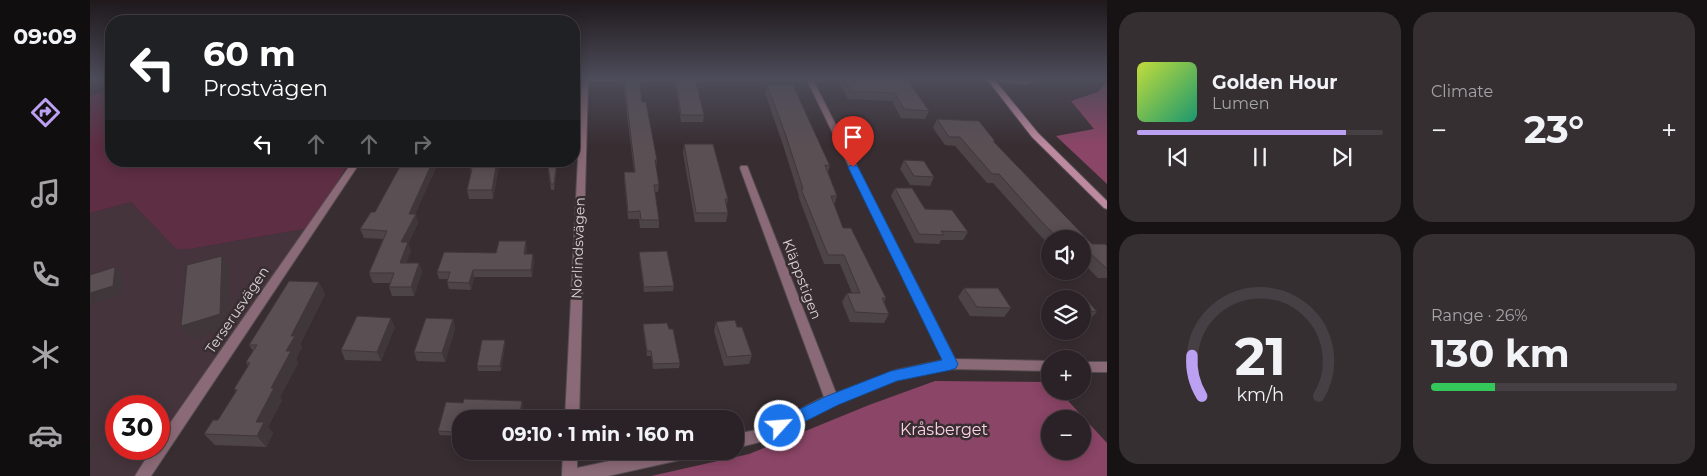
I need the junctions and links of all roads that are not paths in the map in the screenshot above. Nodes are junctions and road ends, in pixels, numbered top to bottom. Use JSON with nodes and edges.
{"nodes":[{"id":1,"x":584,"y":100,"type":"edge"},
{"id":2,"x":820,"y":100,"type":"edge"},
{"id":3,"x":1007,"y":100,"type":"edge"},
{"id":4,"x":353,"y":167,"type":"edge"},
{"id":5,"x":744,"y":168,"type":"dead end"},
{"id":6,"x":1107,"y":206,"type":"edge"},
{"id":7,"x":951,"y":364,"type":"junction"},
{"id":8,"x":1041,"y":366,"type":"edge"},
{"id":9,"x":1091,"y":367,"type":"edge"},
{"id":10,"x":1107,"y":367,"type":"edge"},
{"id":11,"x":832,"y":400,"type":"junction"},
{"id":12,"x":572,"y":410,"type":"edge"},
{"id":13,"x":744,"y":439,"type":"edge"},
{"id":14,"x":570,"y":460,"type":"edge"},
{"id":15,"x":648,"y":460,"type":"edge"},
{"id":16,"x":142,"y":476,"type":"edge"},
{"id":17,"x":569,"y":476,"type":"edge"},
{"id":18,"x":575,"y":476,"type":"edge"}],
"edges":[{"from":1,"to":12,"type":"street","name":"Norlindsvägen"},
{"from":2,"to":7,"type":"street"},
{"from":3,"to":6,"type":"street"},
{"from":4,"to":16,"type":"street","name":"Terserusvägen"},
{"from":5,"to":11,"type":"street","name":"Kläppstigen"},
{"from":7,"to":8,"type":"street"},
{"from":7,"to":11,"type":"street"},
{"from":9,"to":10,"type":"street"},
{"from":11,"to":13,"type":"street"},
{"from":14,"to":17,"type":"street"},
{"from":15,"to":18,"type":"street"}]}
